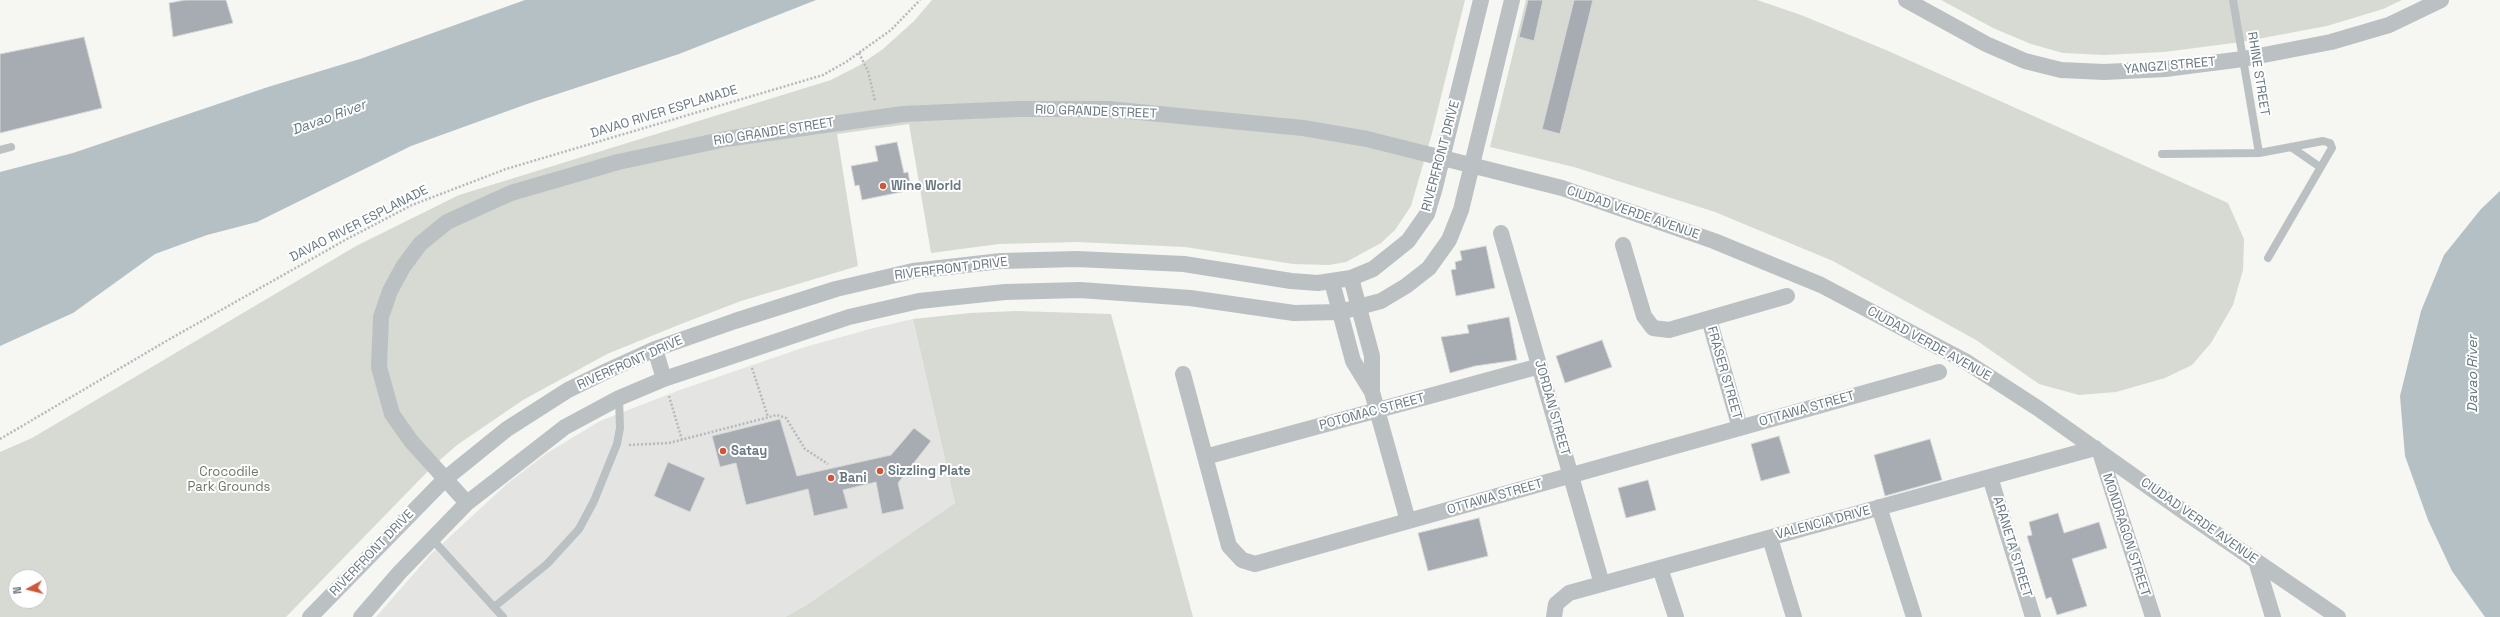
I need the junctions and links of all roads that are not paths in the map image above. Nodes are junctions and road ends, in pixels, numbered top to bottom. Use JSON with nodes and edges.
{"nodes":[{"id":1,"x":1481,"y":0,"type":"edge"},
{"id":2,"x":1512,"y":0,"type":"edge"},
{"id":3,"x":1906,"y":0,"type":"edge"},
{"id":4,"x":2233,"y":0,"type":"edge"},
{"id":5,"x":2441,"y":0,"type":"edge"},
{"id":6,"x":2243,"y":59,"type":"junction"},
{"id":7,"x":11,"y":147,"type":"dead end"},
{"id":8,"x":2291,"y":147,"type":"junction"},
{"id":9,"x":0,"y":150,"type":"edge"},
{"id":10,"x":2259,"y":153,"type":"junction"},
{"id":11,"x":2162,"y":154,"type":"dead end"},
{"id":12,"x":1442,"y":157,"type":"junction"},
{"id":13,"x":1472,"y":164,"type":"junction"},
{"id":14,"x":2320,"y":167,"type":"junction"},
{"id":15,"x":1501,"y":233,"type":"dead end"},
{"id":16,"x":1623,"y":245,"type":"dead end"},
{"id":17,"x":2268,"y":258,"type":"dead end"},
{"id":18,"x":1351,"y":278,"type":"junction"},
{"id":19,"x":1332,"y":282,"type":"junction"},
{"id":20,"x":1787,"y":296,"type":"dead end"},
{"id":21,"x":1359,"y":308,"type":"junction"},
{"id":22,"x":1340,"y":312,"type":"junction"},
{"id":23,"x":1709,"y":319,"type":"junction"},
{"id":24,"x":655,"y":349,"type":"junction"},
{"id":25,"x":1540,"y":366,"type":"junction"},
{"id":26,"x":1939,"y":372,"type":"dead end"},
{"id":27,"x":1183,"y":374,"type":"dead end"},
{"id":28,"x":664,"y":379,"type":"junction"},
{"id":29,"x":1372,"y":392,"type":"junction"},
{"id":30,"x":619,"y":398,"type":"junction"},
{"id":31,"x":1377,"y":410,"type":"junction"},
{"id":32,"x":1740,"y":428,"type":"junction"},
{"id":33,"x":2097,"y":450,"type":"junction"},
{"id":34,"x":1205,"y":457,"type":"junction"},
{"id":35,"x":1571,"y":476,"type":"junction"},
{"id":36,"x":1990,"y":477,"type":"junction"},
{"id":37,"x":445,"y":479,"type":"junction"},
{"id":38,"x":467,"y":503,"type":"junction"},
{"id":39,"x":1879,"y":507,"type":"junction"},
{"id":40,"x":1408,"y":521,"type":"junction"},
{"id":41,"x":1770,"y":538,"type":"junction"},
{"id":42,"x":432,"y":539,"type":"junction"},
{"id":43,"x":2256,"y":561,"type":"junction"},
{"id":44,"x":1660,"y":568,"type":"junction"},
{"id":45,"x":1602,"y":584,"type":"junction"},
{"id":46,"x":494,"y":607,"type":"junction"},
{"id":47,"x":1555,"y":611,"type":"edge"},
{"id":48,"x":310,"y":617,"type":"edge"},
{"id":49,"x":361,"y":617,"type":"edge"},
{"id":50,"x":503,"y":617,"type":"edge"},
{"id":51,"x":1676,"y":617,"type":"edge"},
{"id":52,"x":1794,"y":617,"type":"edge"},
{"id":53,"x":1914,"y":617,"type":"edge"},
{"id":54,"x":2033,"y":617,"type":"edge"},
{"id":55,"x":2153,"y":617,"type":"edge"},
{"id":56,"x":2273,"y":617,"type":"edge"},
{"id":57,"x":2338,"y":617,"type":"edge"}],
"edges":[{"from":1,"to":12,"type":"street","name":"RIVERFRONT DRIVE"},
{"from":2,"to":13,"type":"street","name":"RIVERFRONT DRIVE"},
{"from":3,"to":6,"type":"street","name":"YANGZI STREET"},
{"from":4,"to":6,"type":"lane","name":"RHINE STREET"},
{"from":5,"to":6,"type":"street","name":"YANGZI STREET"},
{"from":6,"to":10,"type":"lane","name":"RHINE STREET"},
{"from":7,"to":9,"type":"lane"},
{"from":8,"to":10,"type":"lane"},
{"from":8,"to":14,"type":"lane"},
{"from":8,"to":14,"type":"lane"},
{"from":10,"to":11,"type":"lane"},
{"from":12,"to":13,"type":"street","name":"RIO GRANDE STREET"},
{"from":12,"to":18,"type":"street","name":"RIVERFRONT DRIVE"},
{"from":12,"to":37,"type":"street","name":"RIO GRANDE STREET"},
{"from":13,"to":21,"type":"street","name":"RIVERFRONT DRIVE"},
{"from":13,"to":33,"type":"street","name":"CIUDAD VERDE AVENUE"},
{"from":14,"to":17,"type":"lane"},
{"from":15,"to":25,"type":"street","name":"JORDAN STREET"},
{"from":16,"to":23,"type":"street","name":"FRASER STREET"},
{"from":18,"to":19,"type":"street","name":"RIVERFRONT DRIVE"},
{"from":18,"to":21,"type":"street"},
{"from":19,"to":22,"type":"street"},
{"from":19,"to":24,"type":"street","name":"RIVERFRONT DRIVE"},
{"from":20,"to":23,"type":"street","name":"FRASER STREET"},
{"from":21,"to":22,"type":"street","name":"RIVERFRONT DRIVE"},
{"from":21,"to":29,"type":"street"},
{"from":22,"to":28,"type":"street","name":"RIVERFRONT DRIVE"},
{"from":22,"to":29,"type":"street"},
{"from":23,"to":32,"type":"street","name":"FRASER STREET"},
{"from":24,"to":28,"type":"street"},
{"from":24,"to":37,"type":"street","name":"RIVERFRONT DRIVE"},
{"from":25,"to":31,"type":"street","name":"POTOMAC STREET"},
{"from":25,"to":35,"type":"street","name":"JORDAN STREET"},
{"from":26,"to":32,"type":"street","name":"OTTAWA STREET"},
{"from":27,"to":34,"type":"street","name":"OTTAWA STREET"},
{"from":28,"to":30,"type":"street","name":"RIVERFRONT DRIVE"},
{"from":29,"to":31,"type":"street"},
{"from":30,"to":38,"type":"street","name":"RIVERFRONT DRIVE"},
{"from":30,"to":46,"type":"lane"},
{"from":31,"to":34,"type":"street","name":"POTOMAC STREET"},
{"from":31,"to":40,"type":"street"},
{"from":32,"to":35,"type":"street","name":"OTTAWA STREET"},
{"from":33,"to":36,"type":"street","name":"VALENCIA DRIVE"},
{"from":33,"to":43,"type":"street","name":"CIUDAD VERDE AVENUE"},
{"from":33,"to":55,"type":"street","name":"MONDRAGON STREET"},
{"from":34,"to":40,"type":"street","name":"OTTAWA STREET"},
{"from":35,"to":40,"type":"street","name":"OTTAWA STREET"},
{"from":35,"to":45,"type":"street","name":"JORDAN STREET"},
{"from":36,"to":39,"type":"street","name":"VALENCIA DRIVE"},
{"from":36,"to":54,"type":"street","name":"ARANETA STREET"},
{"from":37,"to":38,"type":"street","name":"RIO GRANDE STREET"},
{"from":37,"to":48,"type":"street","name":"RIVERFRONT DRIVE"},
{"from":38,"to":42,"type":"street","name":"RIVERFRONT DRIVE"},
{"from":39,"to":41,"type":"street","name":"VALENCIA DRIVE"},
{"from":39,"to":53,"type":"street"},
{"from":41,"to":44,"type":"street","name":"VALENCIA DRIVE"},
{"from":41,"to":52,"type":"street"},
{"from":42,"to":46,"type":"lane"},
{"from":42,"to":49,"type":"street","name":"RIVERFRONT DRIVE"},
{"from":43,"to":56,"type":"street"},
{"from":43,"to":57,"type":"street","name":"CIUDAD VERDE AVENUE"},
{"from":44,"to":45,"type":"street","name":"VALENCIA DRIVE"},
{"from":44,"to":51,"type":"street"},
{"from":45,"to":47,"type":"street","name":"VALENCIA DRIVE"},
{"from":46,"to":50,"type":"lane"}]}
